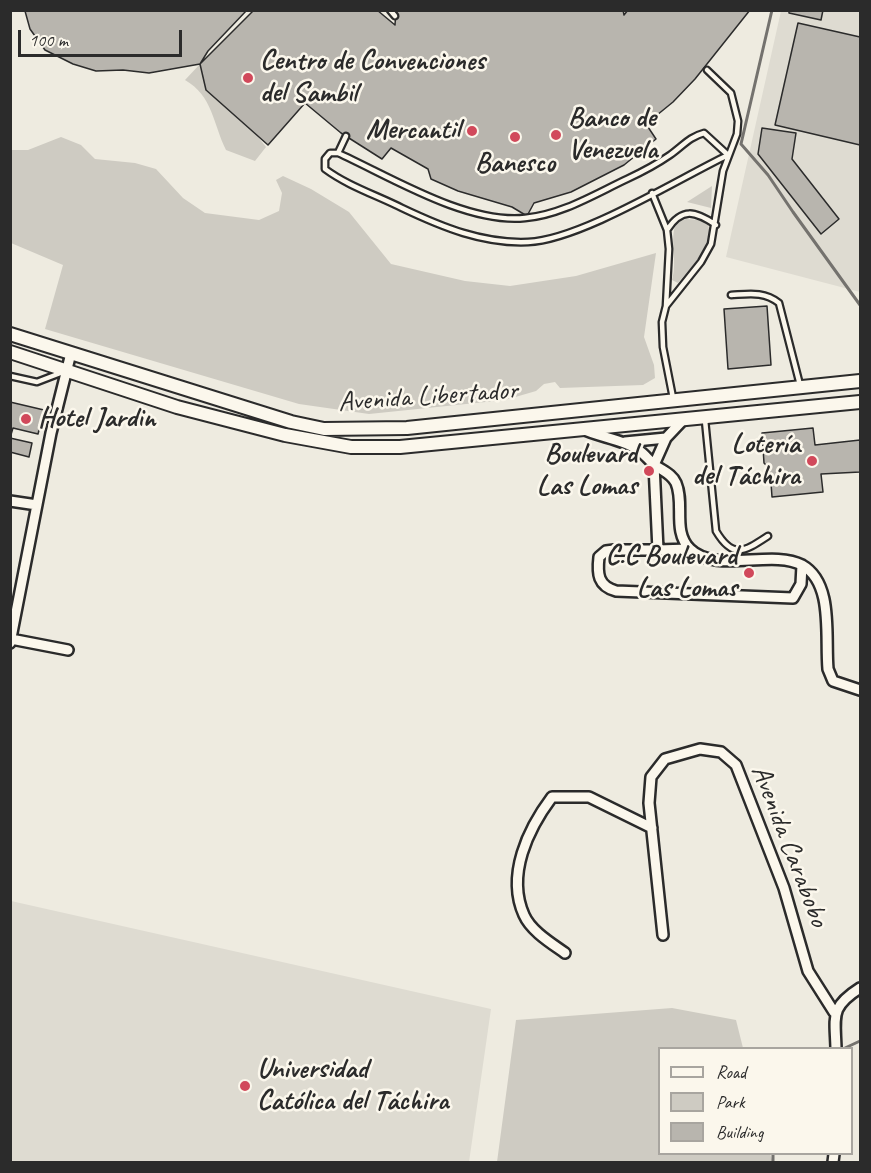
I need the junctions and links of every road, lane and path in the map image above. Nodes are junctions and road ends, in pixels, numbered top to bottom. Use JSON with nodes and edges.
{"nodes":[{"id":1,"x":390,"y":10,"type":"edge"},
{"id":2,"x":396,"y":16,"type":"dead end"},
{"id":3,"x":707,"y":70,"type":"dead end"},
{"id":4,"x":346,"y":136,"type":"dead end"},
{"id":5,"x":338,"y":153,"type":"junction"},
{"id":6,"x":728,"y":155,"type":"junction"},
{"id":7,"x":652,"y":193,"type":"junction"},
{"id":8,"x":716,"y":225,"type":"junction"},
{"id":9,"x":667,"y":230,"type":"junction"},
{"id":10,"x":731,"y":295,"type":"dead end"},
{"id":11,"x":666,"y":306,"type":"junction"},
{"id":12,"x":10,"y":334,"type":"edge"},
{"id":13,"x":10,"y":352,"type":"edge"},
{"id":14,"x":71,"y":352,"type":"junction"},
{"id":15,"x":65,"y":371,"type":"junction"},
{"id":16,"x":10,"y":376,"type":"edge"},
{"id":17,"x":861,"y":381,"type":"edge"},
{"id":18,"x":801,"y":387,"type":"junction"},
{"id":19,"x":674,"y":401,"type":"junction"},
{"id":20,"x":861,"y":402,"type":"edge"},
{"id":21,"x":705,"y":418,"type":"junction"},
{"id":22,"x":683,"y":420,"type":"junction"},
{"id":23,"x":582,"y":429,"type":"junction"},
{"id":24,"x":666,"y":438,"type":"junction"},
{"id":25,"x":623,"y":442,"type":"junction"},
{"id":26,"x":654,"y":465,"type":"junction"},
{"id":27,"x":10,"y":501,"type":"edge"},
{"id":28,"x":37,"y":505,"type":"junction"},
{"id":29,"x":768,"y":536,"type":"dead end"},
{"id":30,"x":689,"y":549,"type":"junction"},
{"id":31,"x":658,"y":550,"type":"junction"},
{"id":32,"x":802,"y":566,"type":"junction"},
{"id":33,"x":11,"y":641,"type":"edge"},
{"id":34,"x":68,"y":650,"type":"dead end"},
{"id":35,"x":861,"y":690,"type":"edge"},
{"id":36,"x":652,"y":828,"type":"junction"},
{"id":37,"x":663,"y":934,"type":"dead end"},
{"id":38,"x":565,"y":952,"type":"dead end"},
{"id":39,"x":861,"y":988,"type":"edge"},
{"id":40,"x":834,"y":1012,"type":"junction"},
{"id":41,"x":836,"y":1047,"type":"edge"}],
"edges":[{"from":1,"to":2,"type":"lane"},
{"from":3,"to":6,"type":"lane"},
{"from":4,"to":5,"type":"lane"},
{"from":5,"to":6,"type":"lane"},
{"from":5,"to":7,"type":"lane"},
{"from":6,"to":7,"type":"lane"},
{"from":6,"to":8,"type":"lane"},
{"from":7,"to":9,"type":"lane"},
{"from":8,"to":9,"type":"lane"},
{"from":8,"to":11,"type":"lane"},
{"from":9,"to":11,"type":"lane"},
{"from":10,"to":18,"type":"lane"},
{"from":11,"to":19,"type":"lane"},
{"from":12,"to":14,"type":"main road","name":"Avenida Libertador"},
{"from":13,"to":15,"type":"main road","name":"Avenida Libertador"},
{"from":14,"to":15,"type":"street"},
{"from":14,"to":19,"type":"main road","name":"Avenida Libertador"},
{"from":15,"to":16,"type":"lane"},
{"from":15,"to":23,"type":"main road","name":"Avenida Libertador"},
{"from":15,"to":28,"type":"street"},
{"from":17,"to":18,"type":"main road","name":"Avenida Libertador"},
{"from":18,"to":19,"type":"main road","name":"Avenida Libertador"},
{"from":20,"to":21,"type":"main road","name":"Avenida Libertador"},
{"from":21,"to":22,"type":"main road","name":"Avenida Libertador"},
{"from":21,"to":29,"type":"lane"},
{"from":22,"to":23,"type":"main road","name":"Avenida Libertador"},
{"from":22,"to":24,"type":"street"},
{"from":23,"to":25,"type":"street"},
{"from":24,"to":25,"type":"street"},
{"from":24,"to":26,"type":"street"},
{"from":25,"to":26,"type":"street"},
{"from":26,"to":30,"type":"street"},
{"from":26,"to":31,"type":"street"},
{"from":27,"to":28,"type":"street"},
{"from":28,"to":33,"type":"street"},
{"from":30,"to":31,"type":"street"},
{"from":30,"to":32,"type":"street"},
{"from":31,"to":32,"type":"street"},
{"from":32,"to":35,"type":"street"},
{"from":33,"to":34,"type":"street"},
{"from":36,"to":37,"type":"street","name":"Avenida Carabobo"},
{"from":36,"to":38,"type":"street"},
{"from":36,"to":40,"type":"street","name":"Avenida Carabobo"},
{"from":39,"to":40,"type":"street"},
{"from":40,"to":41,"type":"street"}]}
